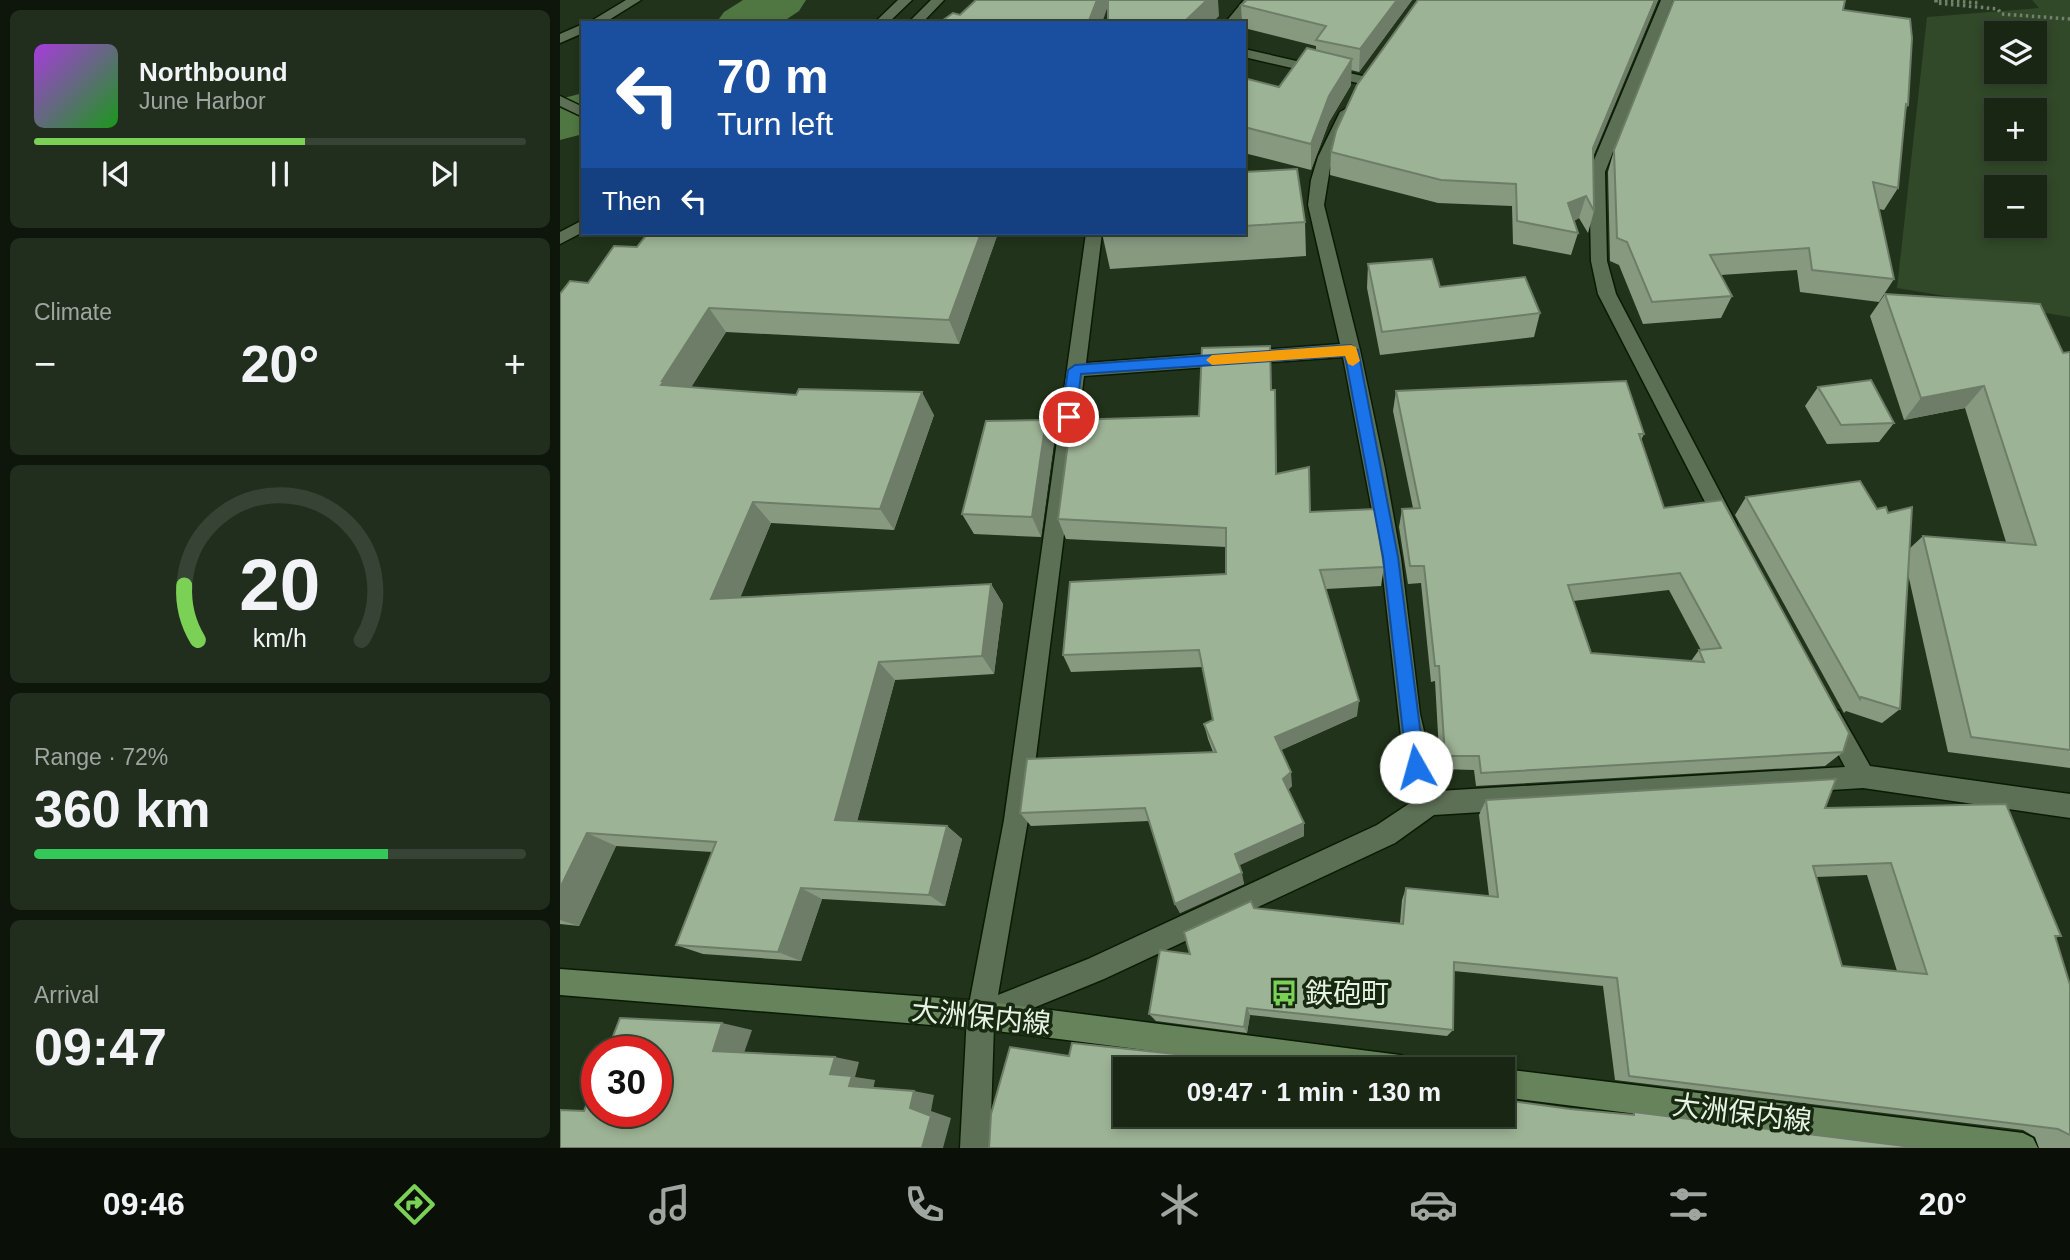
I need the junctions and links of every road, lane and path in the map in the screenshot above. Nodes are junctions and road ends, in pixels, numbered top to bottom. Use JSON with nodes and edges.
{"nodes":[{"id":1,"x":635,"y":0,"type":"edge"},
{"id":2,"x":906,"y":0,"type":"edge"},
{"id":3,"x":938,"y":0,"type":"edge"},
{"id":4,"x":1251,"y":0,"type":"edge"},
{"id":5,"x":1667,"y":0,"type":"edge"},
{"id":6,"x":1937,"y":0,"type":"edge"},
{"id":7,"x":1977,"y":0,"type":"edge"},
{"id":8,"x":2070,"y":19,"type":"edge"},
{"id":9,"x":598,"y":21,"type":"edge"},
{"id":10,"x":882,"y":21,"type":"edge"},
{"id":11,"x":916,"y":21,"type":"edge"},
{"id":12,"x":1233,"y":21,"type":"edge"},
{"id":13,"x":581,"y":29,"type":"edge"},
{"id":14,"x":560,"y":39,"type":"edge"},
{"id":15,"x":1246,"y":53,"type":"edge"},
{"id":16,"x":560,"y":100,"type":"edge"},
{"id":17,"x":581,"y":112,"type":"edge"},
{"id":18,"x":581,"y":226,"type":"edge"},
{"id":19,"x":1094,"y":235,"type":"edge"},
{"id":20,"x":560,"y":239,"type":"edge"},
{"id":21,"x":1351,"y":350,"type":"junction"},
{"id":22,"x":1075,"y":370,"type":"junction"},
{"id":23,"x":1734,"y":538,"type":"edge"},
{"id":24,"x":1824,"y":705,"type":"edge"},
{"id":25,"x":1863,"y":777,"type":"junction"},
{"id":26,"x":1430,"y":804,"type":"junction"},
{"id":27,"x":2070,"y":806,"type":"edge"},
{"id":28,"x":560,"y":982,"type":"edge"},
{"id":29,"x":981,"y":1015,"type":"junction"},
{"id":30,"x":1307,"y":1057,"type":"edge"},
{"id":31,"x":1515,"y":1084,"type":"edge"},
{"id":32,"x":975,"y":1148,"type":"edge"},
{"id":33,"x":2023,"y":1148,"type":"edge"}],
"edges":[{"from":1,"to":9,"type":"street"},
{"from":2,"to":10,"type":"street"},
{"from":3,"to":11,"type":"street"},
{"from":4,"to":12,"type":"street"},
{"from":5,"to":23,"type":"street"},
{"from":6,"to":7,"type":"path"},
{"from":6,"to":8,"type":"path"},
{"from":13,"to":14,"type":"street"},
{"from":15,"to":21,"type":"street"},
{"from":16,"to":17,"type":"street"},
{"from":18,"to":20,"type":"street"},
{"from":19,"to":22,"type":"street"},
{"from":21,"to":22,"type":"street"},
{"from":21,"to":26,"type":"street"},
{"from":22,"to":29,"type":"street"},
{"from":24,"to":25,"type":"street"},
{"from":25,"to":26,"type":"street"},
{"from":25,"to":27,"type":"street"},
{"from":26,"to":29,"type":"street"},
{"from":28,"to":29,"type":"main road","name":"大洲保内線"},
{"from":29,"to":30,"type":"main road","name":"大洲保内線"},
{"from":29,"to":32,"type":"street"},
{"from":31,"to":33,"type":"main road","name":"大洲保内線"}]}
